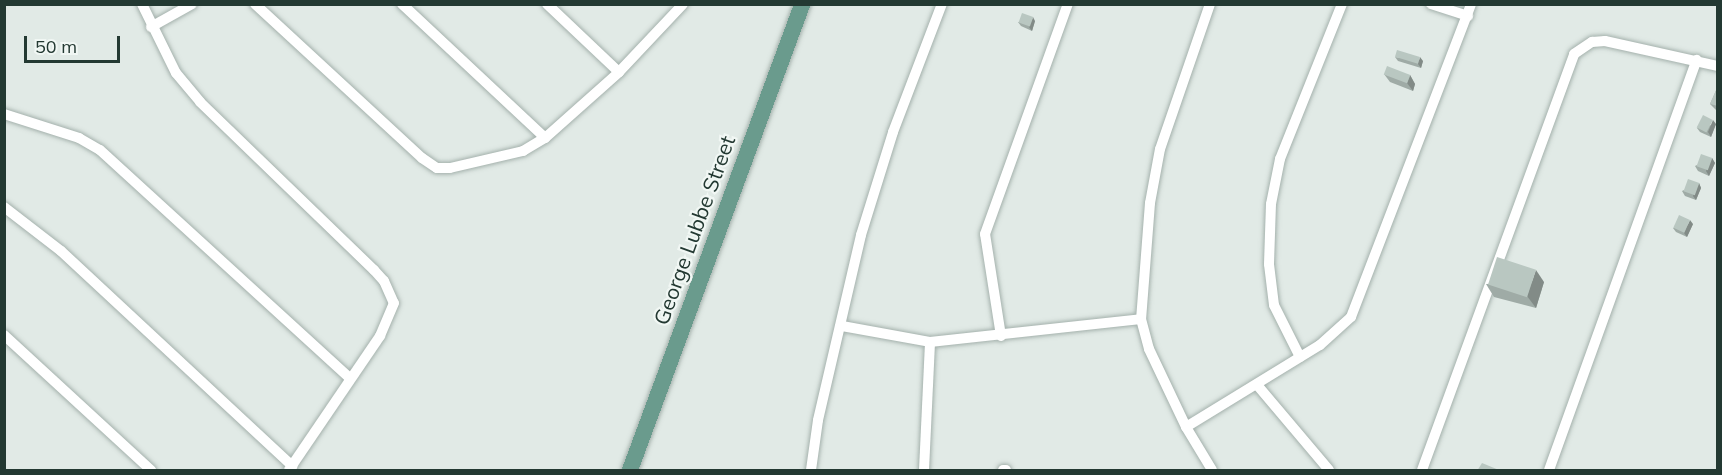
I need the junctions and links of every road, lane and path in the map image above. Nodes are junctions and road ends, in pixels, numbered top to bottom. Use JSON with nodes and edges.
{"nodes":[{"id":1,"x":142,"y":4,"type":"edge"},
{"id":2,"x":192,"y":4,"type":"edge"},
{"id":3,"x":255,"y":4,"type":"edge"},
{"id":4,"x":402,"y":4,"type":"edge"},
{"id":5,"x":547,"y":4,"type":"edge"},
{"id":6,"x":683,"y":4,"type":"edge"},
{"id":7,"x":802,"y":4,"type":"edge"},
{"id":8,"x":942,"y":4,"type":"edge"},
{"id":9,"x":1068,"y":4,"type":"edge"},
{"id":10,"x":1210,"y":4,"type":"edge"},
{"id":11,"x":1342,"y":4,"type":"edge"},
{"id":12,"x":1431,"y":4,"type":"edge"},
{"id":13,"x":1472,"y":4,"type":"edge"},
{"id":14,"x":1468,"y":16,"type":"junction"},
{"id":15,"x":152,"y":27,"type":"junction"},
{"id":16,"x":1697,"y":60,"type":"junction"},
{"id":17,"x":1718,"y":66,"type":"edge"},
{"id":18,"x":619,"y":72,"type":"junction"},
{"id":19,"x":6,"y":119,"type":"edge"},
{"id":20,"x":545,"y":138,"type":"junction"},
{"id":21,"x":4,"y":207,"type":"edge"},
{"id":22,"x":1141,"y":319,"type":"junction"},
{"id":23,"x":842,"y":326,"type":"junction"},
{"id":24,"x":4,"y":335,"type":"edge"},
{"id":25,"x":1001,"y":336,"type":"junction"},
{"id":26,"x":930,"y":342,"type":"junction"},
{"id":27,"x":1300,"y":357,"type":"junction"},
{"id":28,"x":349,"y":377,"type":"junction"},
{"id":29,"x":1258,"y":386,"type":"junction"},
{"id":30,"x":1186,"y":427,"type":"junction"},
{"id":31,"x":290,"y":468,"type":"edge"},
{"id":32,"x":151,"y":471,"type":"edge"},
{"id":33,"x":630,"y":471,"type":"edge"},
{"id":34,"x":810,"y":471,"type":"edge"},
{"id":35,"x":924,"y":471,"type":"edge"},
{"id":36,"x":1212,"y":471,"type":"edge"},
{"id":37,"x":1329,"y":471,"type":"edge"},
{"id":38,"x":1422,"y":471,"type":"edge"},
{"id":39,"x":1549,"y":471,"type":"edge"}],
"edges":[{"from":1,"to":15,"type":"street"},
{"from":2,"to":15,"type":"street"},
{"from":3,"to":20,"type":"street"},
{"from":4,"to":20,"type":"street"},
{"from":5,"to":18,"type":"street"},
{"from":6,"to":18,"type":"street"},
{"from":7,"to":33,"type":"main road","name":"George Lubbe Street"},
{"from":8,"to":23,"type":"street"},
{"from":9,"to":25,"type":"street"},
{"from":10,"to":22,"type":"street"},
{"from":11,"to":27,"type":"street"},
{"from":12,"to":14,"type":"street"},
{"from":13,"to":14,"type":"street"},
{"from":14,"to":27,"type":"street"},
{"from":15,"to":28,"type":"street"},
{"from":16,"to":17,"type":"street"},
{"from":16,"to":38,"type":"street"},
{"from":16,"to":39,"type":"street"},
{"from":18,"to":20,"type":"street"},
{"from":19,"to":28,"type":"street"},
{"from":21,"to":31,"type":"street"},
{"from":22,"to":25,"type":"street"},
{"from":22,"to":30,"type":"street"},
{"from":23,"to":26,"type":"street"},
{"from":23,"to":34,"type":"street"},
{"from":24,"to":32,"type":"street"},
{"from":25,"to":26,"type":"street"},
{"from":26,"to":35,"type":"street"},
{"from":27,"to":29,"type":"street"},
{"from":28,"to":31,"type":"street"},
{"from":29,"to":30,"type":"street"},
{"from":29,"to":37,"type":"street"},
{"from":30,"to":36,"type":"street"}]}
